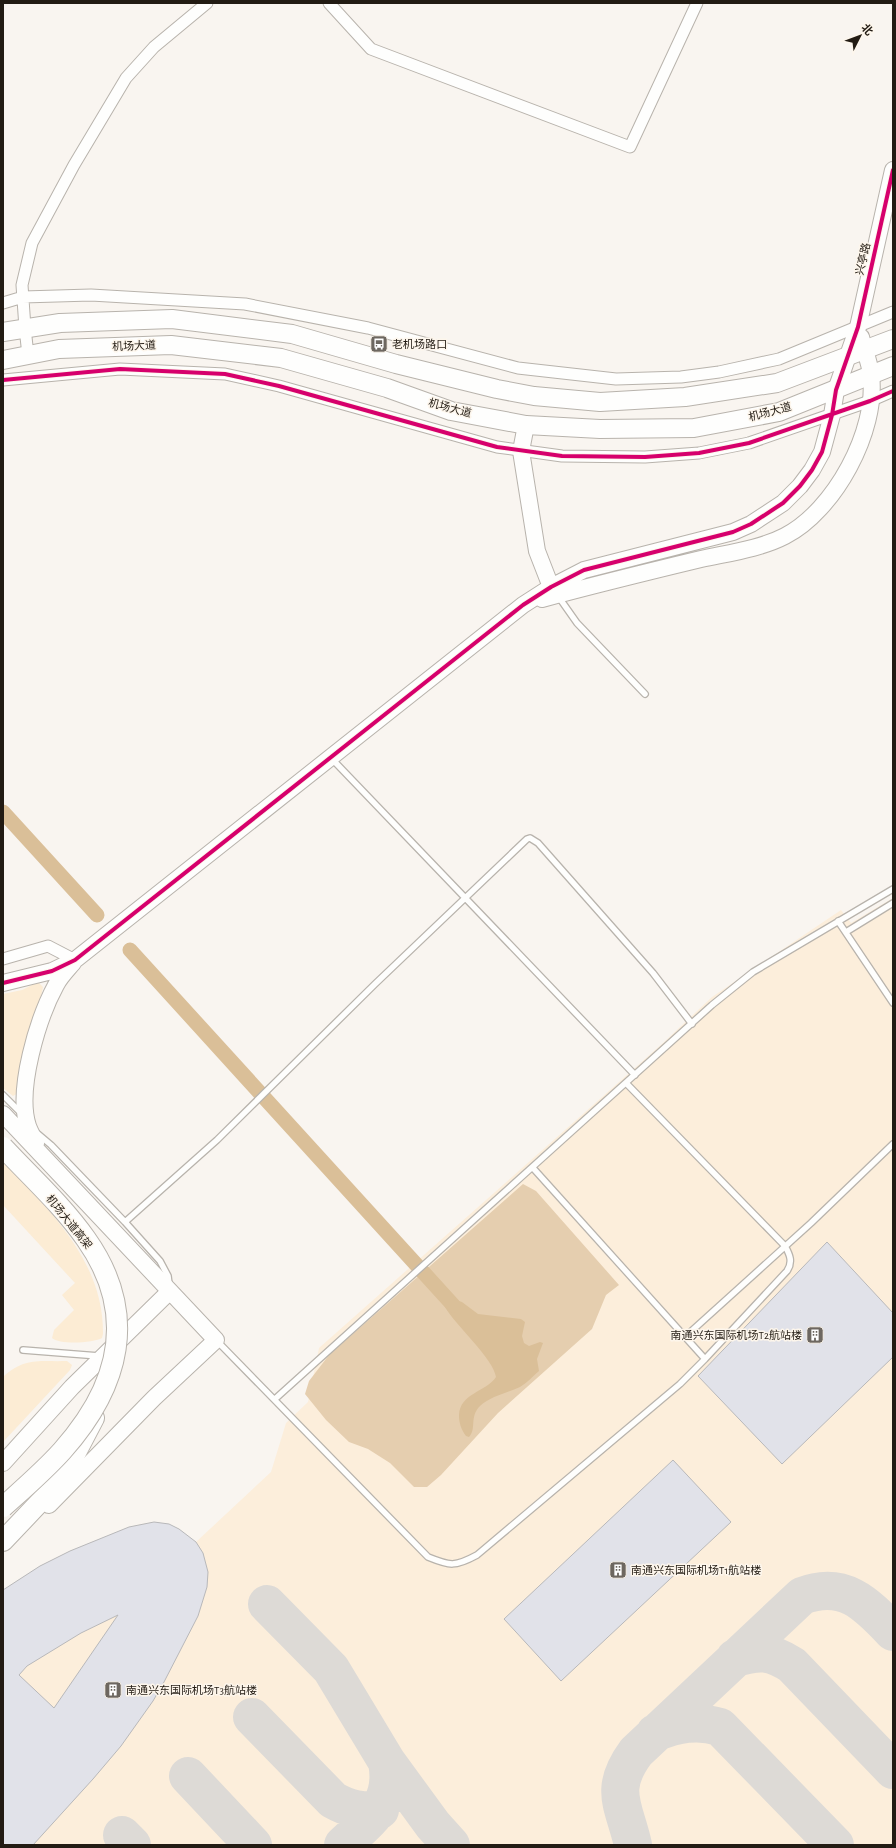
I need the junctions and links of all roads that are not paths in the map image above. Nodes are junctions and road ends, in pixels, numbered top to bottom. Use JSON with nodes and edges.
{"nodes":[{"id":1,"x":207,"y":3,"type":"edge"},
{"id":2,"x":329,"y":3,"type":"edge"},
{"id":3,"x":697,"y":3,"type":"edge"},
{"id":4,"x":893,"y":170,"type":"edge"},
{"id":5,"x":23,"y":297,"type":"junction"},
{"id":6,"x":3,"y":303,"type":"edge"},
{"id":7,"x":893,"y":312,"type":"edge"},
{"id":8,"x":858,"y":327,"type":"junction"},
{"id":9,"x":24,"y":328,"type":"junction"},
{"id":10,"x":3,"y":332,"type":"edge"},
{"id":11,"x":893,"y":339,"type":"edge"},
{"id":12,"x":856,"y":354,"type":"junction"},
{"id":13,"x":28,"y":355,"type":"junction"},
{"id":14,"x":3,"y":360,"type":"edge"},
{"id":15,"x":893,"y":366,"type":"edge"},
{"id":16,"x":871,"y":375,"type":"junction"},
{"id":17,"x":3,"y":380,"type":"edge"},
{"id":18,"x":836,"y":390,"type":"junction"},
{"id":19,"x":893,"y":391,"type":"edge"},
{"id":20,"x":870,"y":401,"type":"junction"},
{"id":21,"x":832,"y":415,"type":"junction"},
{"id":22,"x":526,"y":425,"type":"junction"},
{"id":23,"x":521,"y":451,"type":"junction"},
{"id":24,"x":554,"y":591,"type":"junction"},
{"id":25,"x":645,"y":694,"type":"dead end"},
{"id":26,"x":330,"y":758,"type":"junction"},
{"id":27,"x":893,"y":890,"type":"edge"},
{"id":28,"x":465,"y":898,"type":"junction"},
{"id":29,"x":893,"y":903,"type":"edge"},
{"id":30,"x":838,"y":921,"type":"junction"},
{"id":31,"x":846,"y":932,"type":"junction"},
{"id":32,"x":3,"y":959,"type":"edge"},
{"id":33,"x":75,"y":960,"type":"junction"},
{"id":34,"x":3,"y":983,"type":"edge"},
{"id":35,"x":893,"y":1003,"type":"edge"},
{"id":36,"x":692,"y":1024,"type":"junction"},
{"id":37,"x":635,"y":1075,"type":"junction"},
{"id":38,"x":626,"y":1083,"type":"junction"},
{"id":39,"x":3,"y":1095,"type":"edge"},
{"id":40,"x":3,"y":1114,"type":"edge"},
{"id":41,"x":27,"y":1123,"type":"junction"},
{"id":42,"x":893,"y":1144,"type":"edge"},
{"id":43,"x":3,"y":1147,"type":"edge"},
{"id":44,"x":48,"y":1152,"type":"junction"},
{"id":45,"x":533,"y":1168,"type":"junction"},
{"id":46,"x":125,"y":1222,"type":"junction"},
{"id":47,"x":785,"y":1246,"type":"junction"},
{"id":48,"x":170,"y":1290,"type":"junction"},
{"id":49,"x":686,"y":1336,"type":"junction"},
{"id":50,"x":216,"y":1340,"type":"junction"},
{"id":51,"x":23,"y":1350,"type":"dead end"},
{"id":52,"x":103,"y":1356,"type":"junction"},
{"id":53,"x":705,"y":1359,"type":"junction"},
{"id":54,"x":107,"y":1384,"type":"junction"},
{"id":55,"x":275,"y":1399,"type":"junction"},
{"id":56,"x":3,"y":1463,"type":"edge"},
{"id":57,"x":3,"y":1507,"type":"edge"},
{"id":58,"x":3,"y":1541,"type":"edge"},
{"id":59,"x":3,"y":1549,"type":"edge"}],
"edges":[{"from":1,"to":5,"type":"street"},
{"from":2,"to":3,"type":"street"},
{"from":4,"to":8,"type":"street","name":"兴亭路"},
{"from":5,"to":6,"type":"street"},
{"from":5,"to":8,"type":"street"},
{"from":5,"to":9,"type":"street"},
{"from":7,"to":8,"type":"street"},
{"from":8,"to":12,"type":"street","name":"兴亭路"},
{"from":9,"to":10,"type":"main road"},
{"from":9,"to":12,"type":"main road"},
{"from":9,"to":13,"type":"street"},
{"from":11,"to":12,"type":"main road"},
{"from":12,"to":16,"type":"street"},
{"from":12,"to":18,"type":"street","name":"兴亭路"},
{"from":13,"to":14,"type":"main road","name":"机场大道"},
{"from":13,"to":22,"type":"main road","name":"机场大道"},
{"from":15,"to":16,"type":"main road","name":"机场大道"},
{"from":16,"to":18,"type":"main road","name":"机场大道"},
{"from":16,"to":20,"type":"street"},
{"from":17,"to":23,"type":"street"},
{"from":18,"to":21,"type":"street","name":"兴亭路"},
{"from":18,"to":22,"type":"main road","name":"机场大道"},
{"from":19,"to":20,"type":"street"},
{"from":20,"to":21,"type":"street"},
{"from":20,"to":24,"type":"street"},
{"from":21,"to":23,"type":"street"},
{"from":21,"to":24,"type":"street","name":"兴亭路"},
{"from":22,"to":23,"type":"street"},
{"from":23,"to":24,"type":"street"},
{"from":24,"to":25,"type":"lane"},
{"from":24,"to":26,"type":"street"},
{"from":26,"to":28,"type":"lane"},
{"from":26,"to":33,"type":"street"},
{"from":27,"to":30,"type":"lane"},
{"from":28,"to":36,"type":"lane"},
{"from":28,"to":37,"type":"lane"},
{"from":28,"to":46,"type":"lane"},
{"from":29,"to":31,"type":"lane"},
{"from":30,"to":31,"type":"lane"},
{"from":30,"to":36,"type":"lane"},
{"from":31,"to":35,"type":"lane"},
{"from":32,"to":33,"type":"street"},
{"from":33,"to":34,"type":"street"},
{"from":33,"to":41,"type":"street"},
{"from":36,"to":37,"type":"lane"},
{"from":37,"to":38,"type":"lane"},
{"from":38,"to":45,"type":"lane"},
{"from":38,"to":47,"type":"lane"},
{"from":39,"to":41,"type":"lane"},
{"from":40,"to":41,"type":"lane"},
{"from":40,"to":44,"type":"street"},
{"from":41,"to":44,"type":"street"},
{"from":42,"to":47,"type":"lane"},
{"from":43,"to":54,"type":"highway","name":"机场大道高架","bridge":true},
{"from":44,"to":46,"type":"lane"},
{"from":44,"to":48,"type":"street"},
{"from":45,"to":49,"type":"lane"},
{"from":45,"to":55,"type":"lane"},
{"from":46,"to":48,"type":"lane"},
{"from":47,"to":49,"type":"lane"},
{"from":47,"to":53,"type":"lane"},
{"from":48,"to":50,"type":"street"},
{"from":48,"to":52,"type":"street"},
{"from":49,"to":53,"type":"lane"},
{"from":50,"to":55,"type":"lane"},
{"from":50,"to":59,"type":"street"},
{"from":51,"to":52,"type":"lane"},
{"from":52,"to":56,"type":"street"},
{"from":53,"to":55,"type":"lane"},
{"from":54,"to":57,"type":"highway","name":"机场大道高架","bridge":true},
{"from":54,"to":58,"type":"highway","bridge":true}]}
